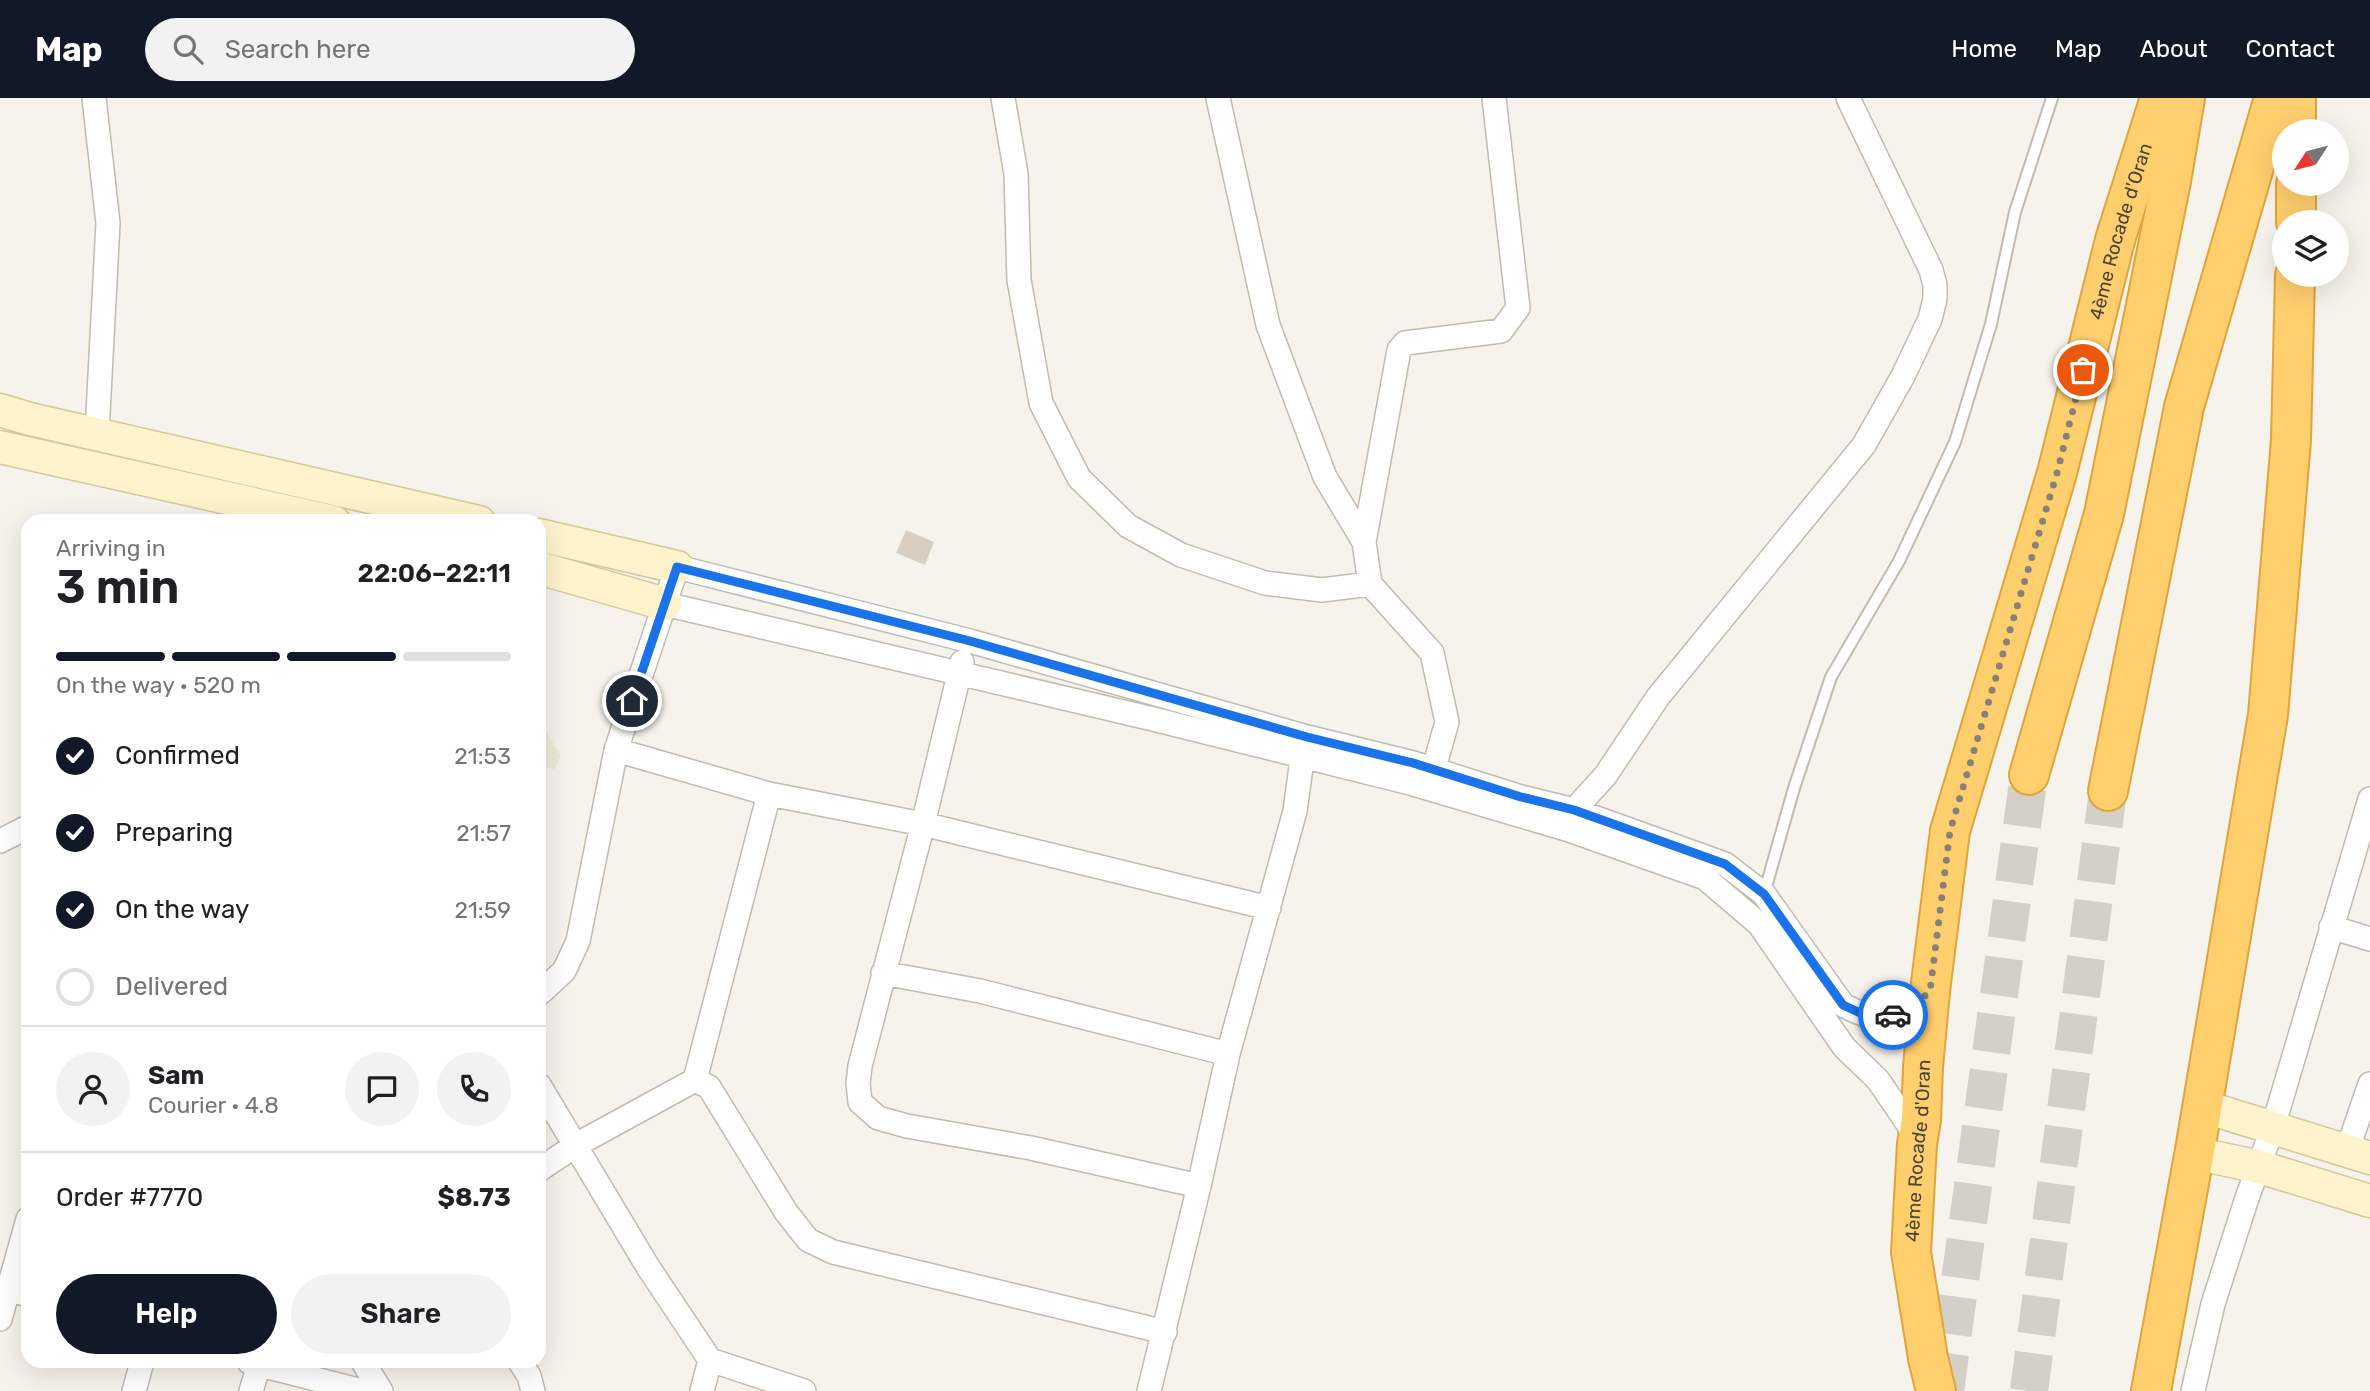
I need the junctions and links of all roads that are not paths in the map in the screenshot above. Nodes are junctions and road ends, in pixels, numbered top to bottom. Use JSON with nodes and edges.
{"nodes":[{"id":1,"x":94,"y":98,"type":"edge"},
{"id":2,"x":1003,"y":98,"type":"edge"},
{"id":3,"x":1218,"y":98,"type":"edge"},
{"id":4,"x":1494,"y":98,"type":"edge"},
{"id":5,"x":1848,"y":98,"type":"edge"},
{"id":6,"x":2052,"y":98,"type":"edge"},
{"id":7,"x":2161,"y":98,"type":"edge"},
{"id":8,"x":2185,"y":98,"type":"edge"},
{"id":9,"x":2274,"y":98,"type":"edge"},
{"id":10,"x":2296,"y":98,"type":"edge"},
{"id":11,"x":2296,"y":119,"type":"edge"},
{"id":12,"x":2295,"y":287,"type":"edge"},
{"id":13,"x":0,"y":410,"type":"edge"},
{"id":14,"x":97,"y":433,"type":"junction"},
{"id":15,"x":0,"y":447,"type":"edge"},
{"id":16,"x":296,"y":514,"type":"edge"},
{"id":17,"x":445,"y":514,"type":"edge"},
{"id":18,"x":546,"y":537,"type":"edge"},
{"id":19,"x":1364,"y":542,"type":"junction"},
{"id":20,"x":677,"y":567,"type":"junction"},
{"id":21,"x":546,"y":570,"type":"edge"},
{"id":22,"x":1370,"y":584,"type":"junction"},
{"id":23,"x":665,"y":604,"type":"junction"},
{"id":24,"x":970,"y":641,"type":"junction"},
{"id":25,"x":957,"y":674,"type":"junction"},
{"id":26,"x":1304,"y":747,"type":"junction"},
{"id":27,"x":616,"y":750,"type":"junction"},
{"id":28,"x":2029,"y":775,"type":"tunnel mouth"},
{"id":29,"x":1431,"y":779,"type":"junction"},
{"id":30,"x":2108,"y":791,"type":"tunnel mouth"},
{"id":31,"x":769,"y":794,"type":"junction"},
{"id":32,"x":2370,"y":799,"type":"edge"},
{"id":33,"x":1574,"y":810,"type":"junction"},
{"id":34,"x":923,"y":824,"type":"junction"},
{"id":35,"x":21,"y":830,"type":"edge"},
{"id":36,"x":0,"y":841,"type":"edge"},
{"id":37,"x":2363,"y":851,"type":"edge"},
{"id":38,"x":1769,"y":900,"type":"junction"},
{"id":39,"x":1269,"y":908,"type":"junction"},
{"id":40,"x":1759,"y":924,"type":"junction"},
{"id":41,"x":2331,"y":928,"type":"junction"},
{"id":42,"x":2370,"y":939,"type":"edge"},
{"id":43,"x":883,"y":973,"type":"junction"},
{"id":44,"x":546,"y":988,"type":"edge"},
{"id":45,"x":1930,"y":991,"type":"junction"},
{"id":46,"x":1228,"y":1054,"type":"junction"},
{"id":47,"x":695,"y":1080,"type":"junction"},
{"id":48,"x":2370,"y":1084,"type":"edge"},
{"id":49,"x":546,"y":1096,"type":"edge"},
{"id":50,"x":2202,"y":1106,"type":"junction"},
{"id":51,"x":2273,"y":1128,"type":"junction"},
{"id":52,"x":1917,"y":1144,"type":"junction"},
{"id":53,"x":576,"y":1145,"type":"junction"},
{"id":54,"x":2194,"y":1153,"type":"junction"},
{"id":55,"x":2358,"y":1155,"type":"edge"},
{"id":56,"x":546,"y":1165,"type":"edge"},
{"id":57,"x":2260,"y":1167,"type":"junction"},
{"id":58,"x":1199,"y":1186,"type":"junction"},
{"id":59,"x":2370,"y":1201,"type":"edge"},
{"id":60,"x":21,"y":1250,"type":"edge"},
{"id":61,"x":12,"y":1291,"type":"edge"},
{"id":62,"x":0,"y":1319,"type":"edge"},
{"id":63,"x":1165,"y":1332,"type":"junction"},
{"id":64,"x":710,"y":1360,"type":"junction"},
{"id":65,"x":140,"y":1368,"type":"edge"},
{"id":66,"x":255,"y":1368,"type":"edge"},
{"id":67,"x":278,"y":1368,"type":"edge"},
{"id":68,"x":367,"y":1368,"type":"edge"},
{"id":69,"x":524,"y":1368,"type":"edge"},
{"id":70,"x":134,"y":1391,"type":"edge"},
{"id":71,"x":251,"y":1391,"type":"edge"},
{"id":72,"x":362,"y":1391,"type":"edge"},
{"id":73,"x":381,"y":1391,"type":"edge"},
{"id":74,"x":533,"y":1391,"type":"edge"},
{"id":75,"x":702,"y":1391,"type":"edge"},
{"id":76,"x":804,"y":1391,"type":"edge"},
{"id":77,"x":1149,"y":1391,"type":"edge"},
{"id":78,"x":1936,"y":1391,"type":"edge"},
{"id":79,"x":2151,"y":1391,"type":"edge"},
{"id":80,"x":2193,"y":1391,"type":"edge"}],
"edges":[{"from":1,"to":14,"type":"street"},
{"from":2,"to":22,"type":"street"},
{"from":3,"to":19,"type":"street"},
{"from":4,"to":19,"type":"street"},
{"from":5,"to":33,"type":"street"},
{"from":6,"to":38,"type":"lane"},
{"from":7,"to":45,"type":"highway","name":"4ème Rocade d'Oran"},
{"from":8,"to":28,"type":"highway"},
{"from":9,"to":30,"type":"highway"},
{"from":10,"to":11,"type":"highway"},
{"from":12,"to":50,"type":"highway"},
{"from":13,"to":14,"type":"main road"},
{"from":14,"to":17,"type":"main road"},
{"from":15,"to":16,"type":"main road"},
{"from":18,"to":20,"type":"main road"},
{"from":19,"to":22,"type":"street"},
{"from":20,"to":23,"type":"street"},
{"from":20,"to":24,"type":"street"},
{"from":21,"to":23,"type":"main road"},
{"from":22,"to":29,"type":"street"},
{"from":23,"to":25,"type":"street"},
{"from":23,"to":27,"type":"street"},
{"from":24,"to":25,"type":"street"},
{"from":24,"to":26,"type":"street"},
{"from":25,"to":26,"type":"street"},
{"from":25,"to":34,"type":"street"},
{"from":26,"to":29,"type":"street"},
{"from":26,"to":39,"type":"street"},
{"from":27,"to":31,"type":"street"},
{"from":27,"to":44,"type":"street"},
{"from":29,"to":33,"type":"street"},
{"from":29,"to":40,"type":"street"},
{"from":31,"to":34,"type":"street"},
{"from":31,"to":47,"type":"street"},
{"from":32,"to":37,"type":"street"},
{"from":33,"to":38,"type":"street"},
{"from":34,"to":39,"type":"street"},
{"from":34,"to":43,"type":"street"},
{"from":35,"to":36,"type":"street"},
{"from":37,"to":41,"type":"street"},
{"from":38,"to":40,"type":"street"},
{"from":38,"to":45,"type":"street"},
{"from":39,"to":46,"type":"street"},
{"from":40,"to":52,"type":"street"},
{"from":41,"to":42,"type":"street"},
{"from":41,"to":51,"type":"street"},
{"from":43,"to":46,"type":"street"},
{"from":43,"to":58,"type":"street"},
{"from":45,"to":52,"type":"highway","name":"4ème Rocade d'Oran"},
{"from":46,"to":58,"type":"street"},
{"from":47,"to":53,"type":"street"},
{"from":47,"to":63,"type":"street"},
{"from":48,"to":55,"type":"street"},
{"from":49,"to":53,"type":"street"},
{"from":50,"to":51,"type":"main road"},
{"from":50,"to":54,"type":"highway"},
{"from":51,"to":55,"type":"main road"},
{"from":51,"to":57,"type":"street"},
{"from":52,"to":78,"type":"highway","name":"4ème Rocade d'Oran"},
{"from":53,"to":56,"type":"street"},
{"from":53,"to":64,"type":"street"},
{"from":54,"to":57,"type":"main road"},
{"from":54,"to":79,"type":"highway"},
{"from":57,"to":59,"type":"main road"},
{"from":57,"to":80,"type":"street"},
{"from":58,"to":63,"type":"street"},
{"from":60,"to":61,"type":"street"},
{"from":61,"to":62,"type":"street"},
{"from":63,"to":77,"type":"street"},
{"from":64,"to":75,"type":"street"},
{"from":64,"to":76,"type":"street"},
{"from":65,"to":70,"type":"street"},
{"from":66,"to":71,"type":"street"},
{"from":67,"to":72,"type":"street"},
{"from":68,"to":73,"type":"street"},
{"from":69,"to":74,"type":"street"}]}
